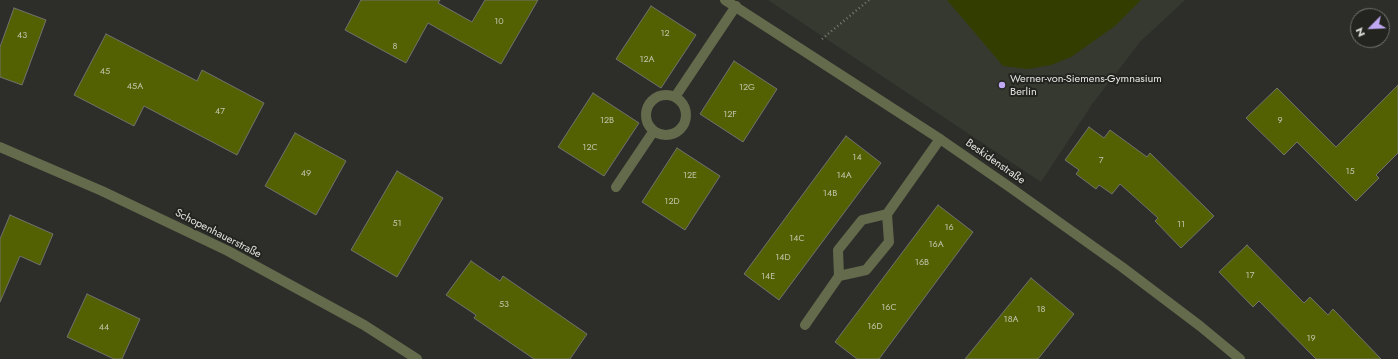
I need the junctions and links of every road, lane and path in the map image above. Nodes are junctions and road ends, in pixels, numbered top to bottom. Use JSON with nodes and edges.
{"nodes":[{"id":1,"x":725,"y":0,"type":"edge"},
{"id":2,"x":869,"y":0,"type":"edge"},
{"id":3,"x":736,"y":6,"type":"junction"},
{"id":4,"x":820,"y":41,"type":"dead end"},
{"id":5,"x":675,"y":97,"type":"junction"},
{"id":6,"x":653,"y":132,"type":"junction"},
{"id":7,"x":940,"y":139,"type":"junction"},
{"id":8,"x":0,"y":147,"type":"edge"},
{"id":9,"x":616,"y":187,"type":"dead end"},
{"id":10,"x":887,"y":214,"type":"junction"},
{"id":11,"x":839,"y":276,"type":"junction"},
{"id":12,"x":805,"y":325,"type":"dead end"},
{"id":13,"x":417,"y":359,"type":"edge"},
{"id":14,"x":1240,"y":359,"type":"edge"}],
"edges":[{"from":1,"to":3,"type":"street","name":"Beskidenstraße"},
{"from":2,"to":4,"type":"path"},
{"from":3,"to":5,"type":"street"},
{"from":3,"to":7,"type":"street","name":"Beskidenstraße"},
{"from":5,"to":6,"type":"street"},
{"from":5,"to":6,"type":"street"},
{"from":6,"to":9,"type":"street"},
{"from":7,"to":10,"type":"street"},
{"from":7,"to":14,"type":"street","name":"Beskidenstraße"},
{"from":8,"to":13,"type":"street","name":"Schopenhauerstraße"},
{"from":10,"to":11,"type":"street"},
{"from":10,"to":11,"type":"street"},
{"from":11,"to":12,"type":"street"}]}
